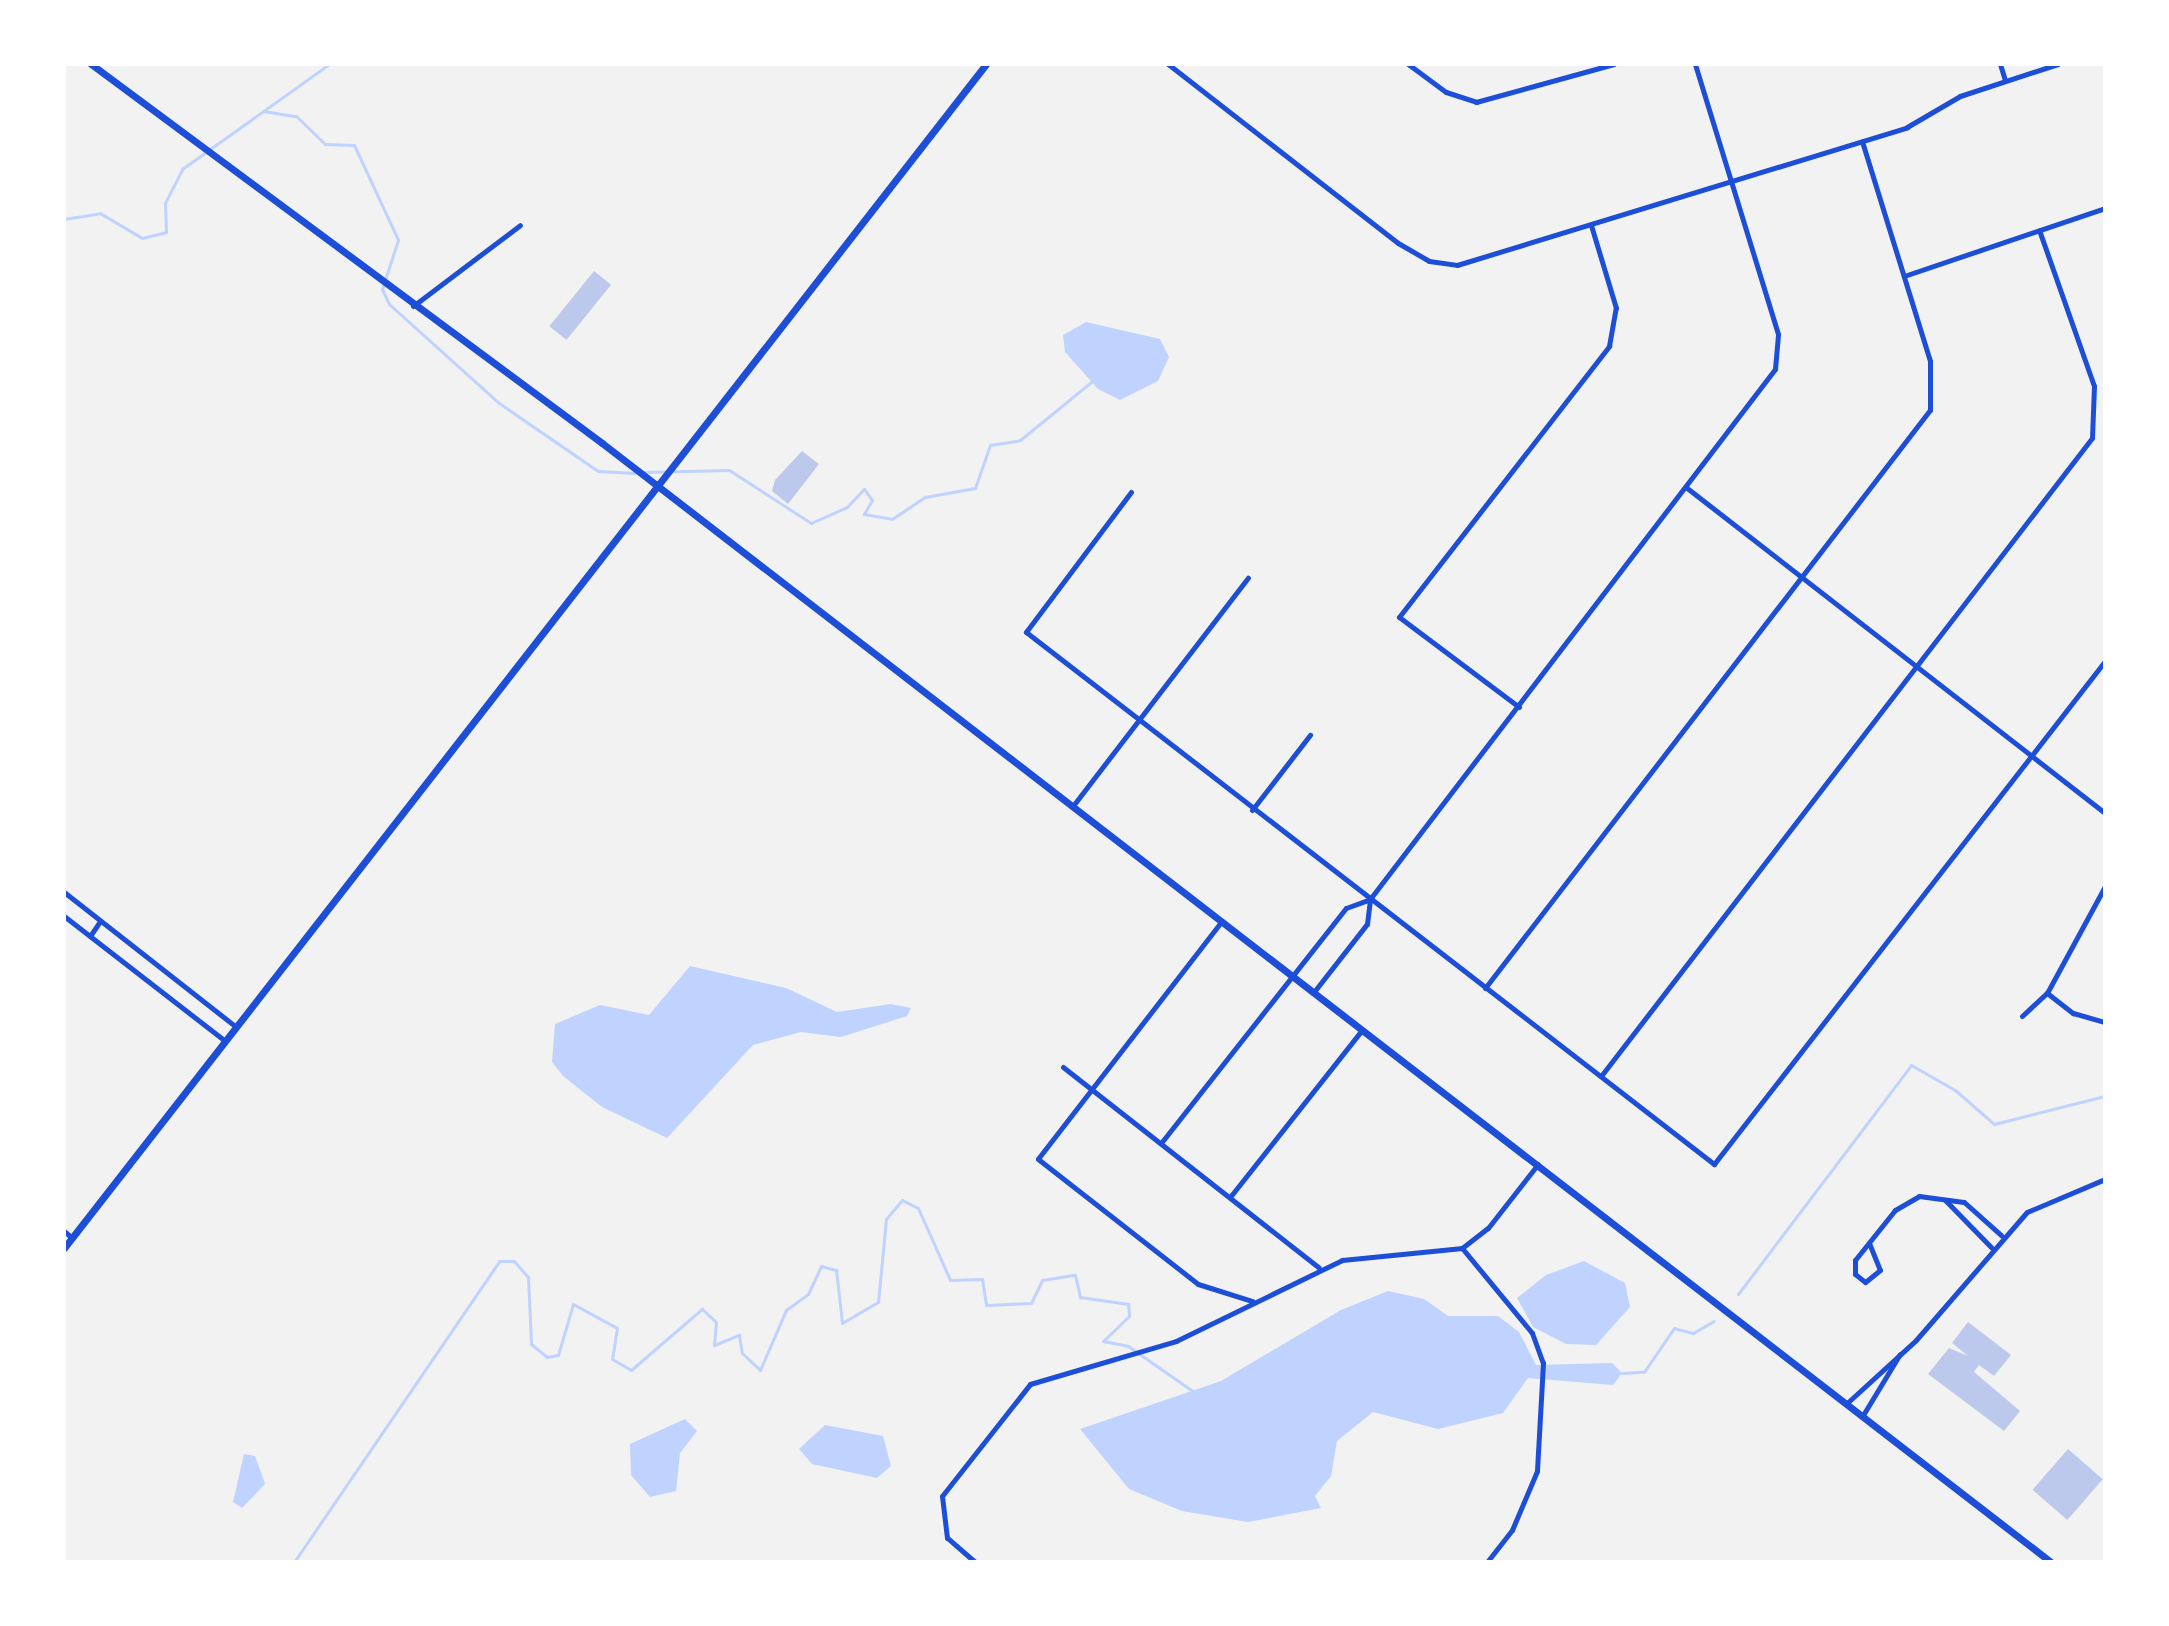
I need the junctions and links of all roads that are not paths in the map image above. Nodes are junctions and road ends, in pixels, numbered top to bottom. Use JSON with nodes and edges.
{"nodes":[{"id":1,"x":91,"y":64,"type":"edge"},
{"id":2,"x":986,"y":64,"type":"edge"},
{"id":3,"x":1168,"y":64,"type":"edge"},
{"id":4,"x":1408,"y":64,"type":"edge"},
{"id":5,"x":1614,"y":64,"type":"edge"},
{"id":6,"x":1695,"y":64,"type":"edge"},
{"id":7,"x":2000,"y":64,"type":"edge"},
{"id":8,"x":2058,"y":64,"type":"edge"},
{"id":9,"x":2005,"y":80,"type":"junction"},
{"id":10,"x":1862,"y":141,"type":"junction"},
{"id":11,"x":1731,"y":182,"type":"junction"},
{"id":12,"x":2105,"y":208,"type":"edge"},
{"id":13,"x":520,"y":225,"type":"dead end"},
{"id":14,"x":1591,"y":225,"type":"junction"},
{"id":15,"x":2039,"y":230,"type":"junction"},
{"id":16,"x":1904,"y":276,"type":"junction"},
{"id":17,"x":412,"y":306,"type":"junction"},
{"id":18,"x":660,"y":487,"type":"junction"},
{"id":19,"x":1687,"y":488,"type":"junction"},
{"id":20,"x":1131,"y":492,"type":"dead end"},
{"id":21,"x":1248,"y":578,"type":"dead end"},
{"id":22,"x":1803,"y":579,"type":"junction"},
{"id":23,"x":2105,"y":661,"type":"edge"},
{"id":24,"x":1918,"y":666,"type":"junction"},
{"id":25,"x":1519,"y":707,"type":"junction"},
{"id":26,"x":1137,"y":721,"type":"junction"},
{"id":27,"x":1310,"y":735,"type":"dead end"},
{"id":28,"x":2032,"y":755,"type":"junction"},
{"id":29,"x":1072,"y":808,"type":"junction"},
{"id":30,"x":1252,"y":810,"type":"junction"},
{"id":31,"x":2105,"y":813,"type":"edge"},
{"id":32,"x":2105,"y":886,"type":"edge"},
{"id":33,"x":64,"y":892,"type":"edge"},
{"id":34,"x":1370,"y":899,"type":"junction"},
{"id":35,"x":64,"y":916,"type":"edge"},
{"id":36,"x":100,"y":921,"type":"junction"},
{"id":37,"x":1221,"y":922,"type":"junction"},
{"id":38,"x":90,"y":936,"type":"junction"},
{"id":39,"x":1292,"y":977,"type":"junction"},
{"id":40,"x":1485,"y":988,"type":"junction"},
{"id":41,"x":1313,"y":993,"type":"junction"},
{"id":42,"x":2047,"y":993,"type":"junction"},
{"id":43,"x":2022,"y":1016,"type":"dead end"},
{"id":44,"x":2105,"y":1022,"type":"edge"},
{"id":45,"x":236,"y":1027,"type":"junction"},
{"id":46,"x":1362,"y":1030,"type":"junction"},
{"id":47,"x":225,"y":1041,"type":"junction"},
{"id":48,"x":1063,"y":1067,"type":"dead end"},
{"id":49,"x":1601,"y":1076,"type":"junction"},
{"id":50,"x":1091,"y":1089,"type":"junction"},
{"id":51,"x":1161,"y":1143,"type":"junction"},
{"id":52,"x":1538,"y":1164,"type":"junction"},
{"id":53,"x":2105,"y":1179,"type":"edge"},
{"id":54,"x":1230,"y":1197,"type":"junction"},
{"id":55,"x":1944,"y":1199,"type":"junction"},
{"id":56,"x":64,"y":1231,"type":"edge"},
{"id":57,"x":2001,"y":1235,"type":"junction"},
{"id":58,"x":72,"y":1238,"type":"junction"},
{"id":59,"x":1869,"y":1243,"type":"junction"},
{"id":60,"x":1991,"y":1247,"type":"junction"},
{"id":61,"x":64,"y":1248,"type":"edge"},
{"id":62,"x":1462,"y":1248,"type":"junction"},
{"id":63,"x":1319,"y":1268,"type":"junction"},
{"id":64,"x":1253,"y":1301,"type":"junction"},
{"id":65,"x":1901,"y":1353,"type":"junction"},
{"id":66,"x":1847,"y":1403,"type":"junction"},
{"id":67,"x":1863,"y":1415,"type":"junction"},
{"id":68,"x":975,"y":1562,"type":"edge"},
{"id":69,"x":1487,"y":1562,"type":"edge"},
{"id":70,"x":2051,"y":1562,"type":"edge"}],
"edges":[{"from":1,"to":17,"type":"main road"},
{"from":2,"to":18,"type":"main road"},
{"from":3,"to":14,"type":"street"},
{"from":4,"to":5,"type":"street"},
{"from":6,"to":11,"type":"street"},
{"from":7,"to":9,"type":"street"},
{"from":8,"to":9,"type":"street"},
{"from":9,"to":10,"type":"street"},
{"from":10,"to":11,"type":"street"},
{"from":10,"to":16,"type":"street"},
{"from":11,"to":14,"type":"street"},
{"from":11,"to":19,"type":"street"},
{"from":12,"to":15,"type":"street"},
{"from":13,"to":17,"type":"street"},
{"from":14,"to":25,"type":"street"},
{"from":15,"to":16,"type":"street"},
{"from":15,"to":24,"type":"street"},
{"from":16,"to":22,"type":"street"},
{"from":17,"to":18,"type":"main road"},
{"from":18,"to":29,"type":"main road"},
{"from":18,"to":45,"type":"main road"},
{"from":19,"to":22,"type":"street"},
{"from":19,"to":25,"type":"street"},
{"from":20,"to":26,"type":"street"},
{"from":21,"to":26,"type":"street"},
{"from":22,"to":24,"type":"street"},
{"from":22,"to":40,"type":"street"},
{"from":23,"to":28,"type":"street"},
{"from":24,"to":28,"type":"street"},
{"from":24,"to":49,"type":"street"},
{"from":25,"to":34,"type":"street"},
{"from":26,"to":29,"type":"street"},
{"from":26,"to":30,"type":"street"},
{"from":27,"to":30,"type":"street"},
{"from":28,"to":31,"type":"street"},
{"from":28,"to":49,"type":"street"},
{"from":29,"to":37,"type":"main road"},
{"from":30,"to":34,"type":"street"},
{"from":32,"to":42,"type":"street"},
{"from":33,"to":36,"type":"street"},
{"from":34,"to":39,"type":"street"},
{"from":34,"to":40,"type":"street"},
{"from":34,"to":41,"type":"street"},
{"from":35,"to":38,"type":"street"},
{"from":36,"to":38,"type":"street"},
{"from":36,"to":45,"type":"street"},
{"from":37,"to":39,"type":"main road"},
{"from":37,"to":50,"type":"street"},
{"from":38,"to":47,"type":"street"},
{"from":39,"to":41,"type":"main road"},
{"from":39,"to":51,"type":"street"},
{"from":40,"to":49,"type":"street"},
{"from":41,"to":46,"type":"main road"},
{"from":42,"to":43,"type":"street"},
{"from":42,"to":44,"type":"street"},
{"from":45,"to":47,"type":"main road"},
{"from":46,"to":52,"type":"main road"},
{"from":46,"to":54,"type":"street"},
{"from":47,"to":58,"type":"main road"},
{"from":48,"to":50,"type":"street"},
{"from":50,"to":51,"type":"street"},
{"from":50,"to":64,"type":"street"},
{"from":51,"to":54,"type":"street"},
{"from":52,"to":62,"type":"street"},
{"from":52,"to":66,"type":"main road"},
{"from":53,"to":57,"type":"street"},
{"from":54,"to":63,"type":"street"},
{"from":55,"to":57,"type":"street"},
{"from":55,"to":59,"type":"street"},
{"from":55,"to":60,"type":"street"},
{"from":56,"to":58,"type":"street"},
{"from":57,"to":60,"type":"street"},
{"from":58,"to":61,"type":"main road"},
{"from":59,"to":59,"type":"street"},
{"from":60,"to":65,"type":"street"},
{"from":62,"to":63,"type":"street"},
{"from":62,"to":69,"type":"street"},
{"from":63,"to":64,"type":"street"},
{"from":64,"to":68,"type":"street"},
{"from":65,"to":66,"type":"street"},
{"from":65,"to":67,"type":"street"},
{"from":66,"to":67,"type":"main road"},
{"from":67,"to":70,"type":"main road"}]}
